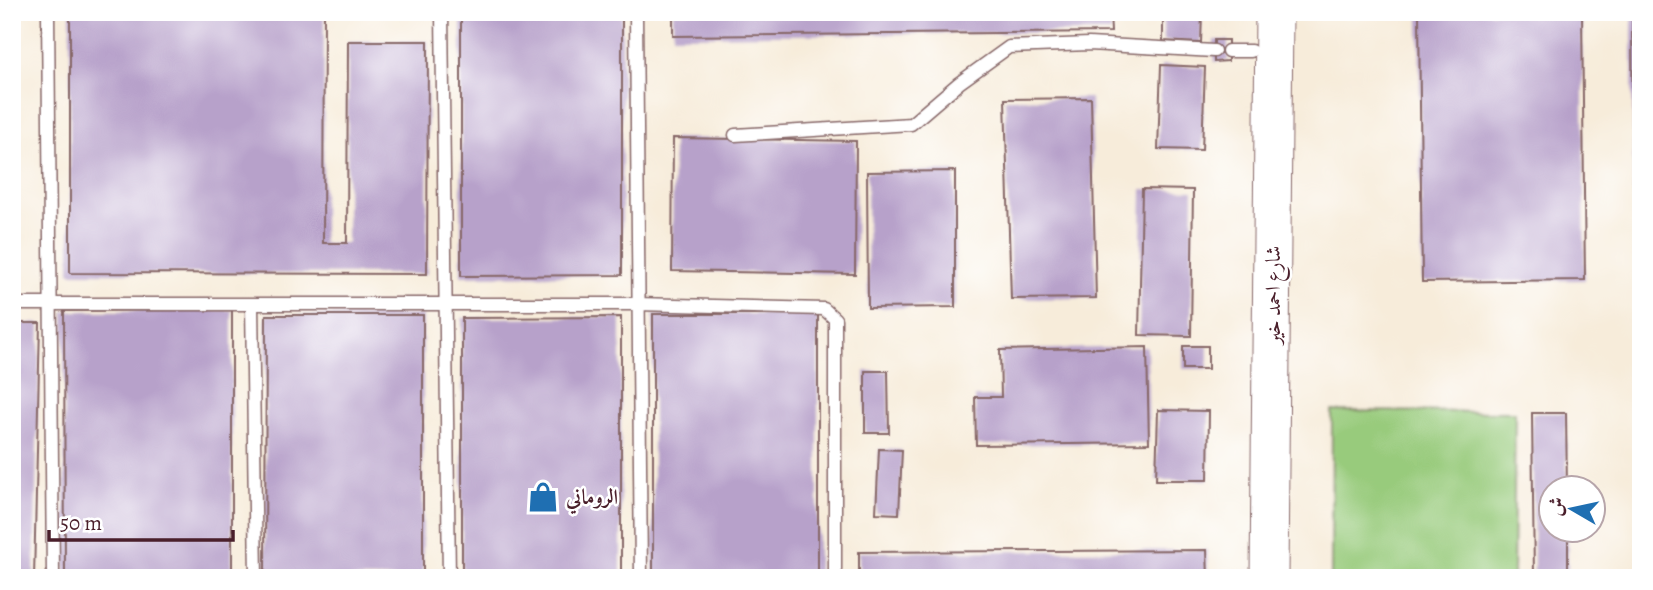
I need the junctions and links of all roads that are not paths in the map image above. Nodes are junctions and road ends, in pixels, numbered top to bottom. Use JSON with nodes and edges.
{"nodes":[{"id":1,"x":48,"y":12,"type":"edge"},
{"id":2,"x":442,"y":12,"type":"edge"},
{"id":3,"x":636,"y":12,"type":"edge"},
{"id":4,"x":1251,"y":12,"type":"edge"},
{"id":5,"x":1274,"y":12,"type":"edge"},
{"id":6,"x":1231,"y":51,"type":"junction"},
{"id":7,"x":735,"y":135,"type":"dead end"},
{"id":8,"x":12,"y":304,"type":"edge"},
{"id":9,"x":49,"y":304,"type":"junction"},
{"id":10,"x":253,"y":304,"type":"junction"},
{"id":11,"x":444,"y":304,"type":"junction"},
{"id":12,"x":637,"y":304,"type":"junction"},
{"id":13,"x":54,"y":578,"type":"edge"},
{"id":14,"x":256,"y":578,"type":"edge"},
{"id":15,"x":449,"y":578,"type":"edge"},
{"id":16,"x":641,"y":578,"type":"edge"},
{"id":17,"x":835,"y":578,"type":"edge"},
{"id":18,"x":1251,"y":578,"type":"edge"},
{"id":19,"x":1269,"y":578,"type":"edge"}],
"edges":[{"from":1,"to":9,"type":"lane"},
{"from":2,"to":11,"type":"lane"},
{"from":3,"to":12,"type":"lane"},
{"from":4,"to":6,"type":"main road","name":"شارع احمد خير"},
{"from":5,"to":19,"type":"main road","name":"شارع احمد خير"},
{"from":6,"to":7,"type":"lane"},
{"from":6,"to":18,"type":"main road","name":"شارع احمد خير"},
{"from":8,"to":9,"type":"lane"},
{"from":9,"to":10,"type":"lane"},
{"from":9,"to":13,"type":"lane"},
{"from":10,"to":11,"type":"lane"},
{"from":10,"to":14,"type":"lane"},
{"from":11,"to":12,"type":"lane"},
{"from":11,"to":15,"type":"lane"},
{"from":12,"to":16,"type":"lane"},
{"from":12,"to":17,"type":"lane"}]}
